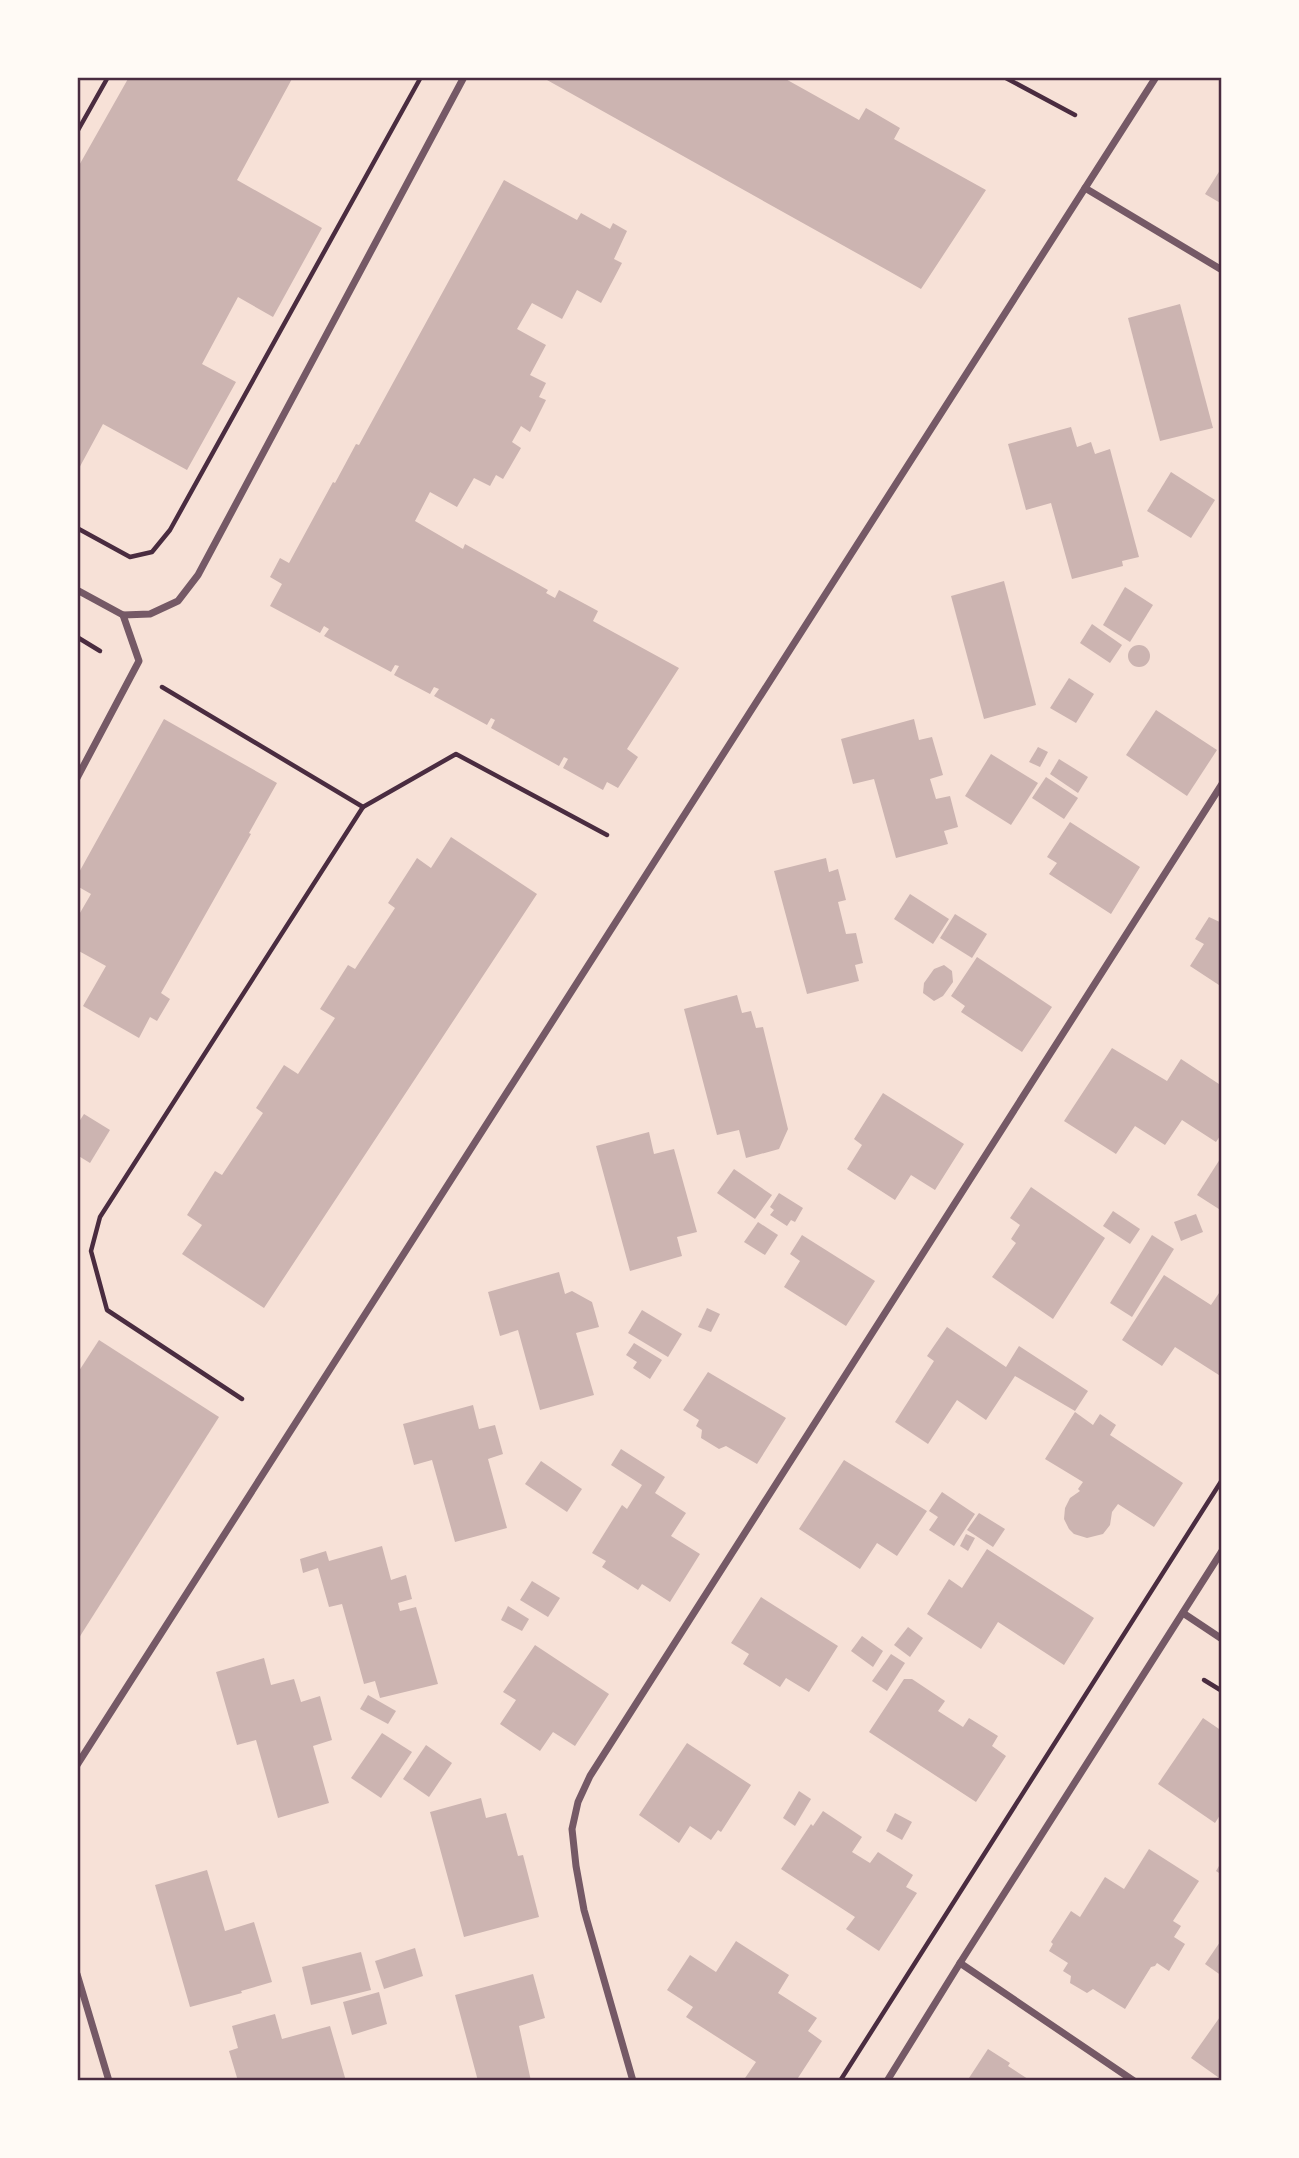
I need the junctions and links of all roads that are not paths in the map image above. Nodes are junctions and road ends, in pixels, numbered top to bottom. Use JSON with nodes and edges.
{"nodes":[{"id":1,"x":464,"y":77,"type":"edge"},
{"id":2,"x":1156,"y":77,"type":"edge"},
{"id":3,"x":1085,"y":188,"type":"junction"},
{"id":4,"x":1222,"y":270,"type":"edge"},
{"id":5,"x":77,"y":590,"type":"edge"},
{"id":6,"x":123,"y":615,"type":"junction"},
{"id":7,"x":77,"y":778,"type":"edge"},
{"id":8,"x":1222,"y":784,"type":"edge"},
{"id":9,"x":1222,"y":1551,"type":"edge"},
{"id":10,"x":1183,"y":1613,"type":"junction"},
{"id":11,"x":1222,"y":1639,"type":"edge"},
{"id":12,"x":77,"y":1765,"type":"edge"},
{"id":13,"x":960,"y":1963,"type":"junction"},
{"id":14,"x":77,"y":1973,"type":"edge"},
{"id":15,"x":108,"y":2081,"type":"edge"},
{"id":16,"x":633,"y":2081,"type":"edge"},
{"id":17,"x":887,"y":2081,"type":"edge"},
{"id":18,"x":1134,"y":2081,"type":"edge"}],
"edges":[{"from":1,"to":6,"type":"street"},
{"from":2,"to":3,"type":"street"},
{"from":3,"to":4,"type":"street"},
{"from":3,"to":12,"type":"street"},
{"from":5,"to":6,"type":"street"},
{"from":6,"to":7,"type":"street"},
{"from":8,"to":16,"type":"street"},
{"from":9,"to":10,"type":"street"},
{"from":10,"to":11,"type":"street"},
{"from":10,"to":13,"type":"street"},
{"from":13,"to":17,"type":"street"},
{"from":13,"to":18,"type":"street"},
{"from":14,"to":15,"type":"street"}]}
